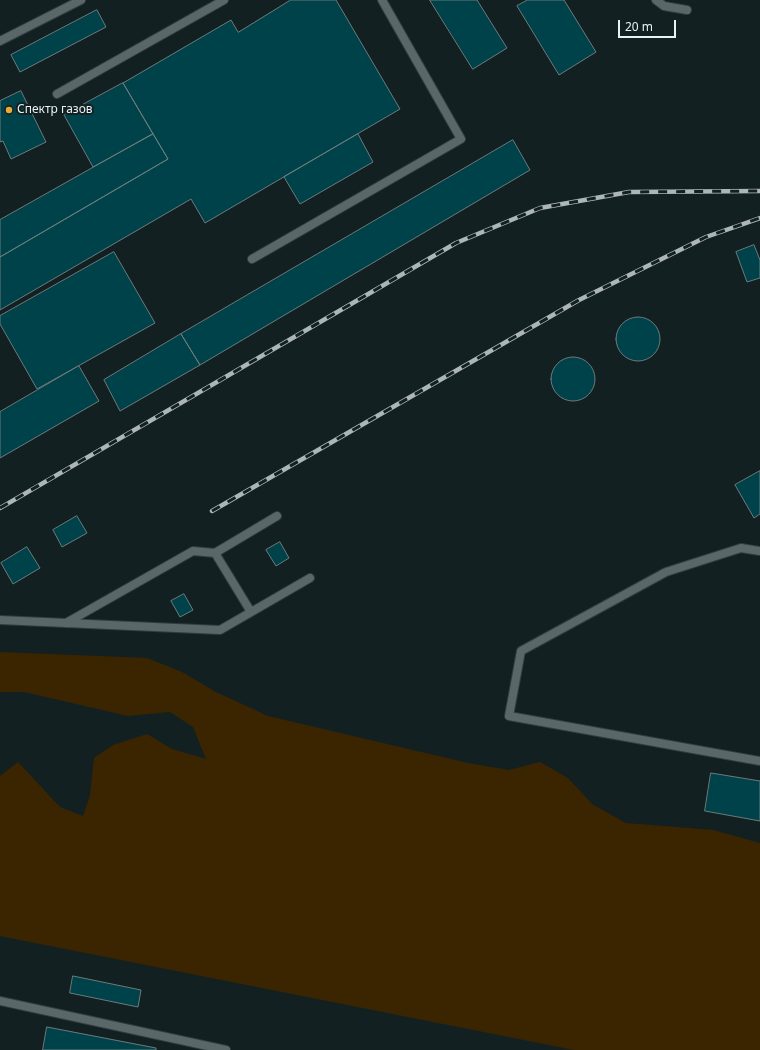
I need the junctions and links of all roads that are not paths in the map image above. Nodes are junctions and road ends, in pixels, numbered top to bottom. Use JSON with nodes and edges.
{"nodes":[{"id":1,"x":81,"y":0,"type":"edge"},
{"id":2,"x":224,"y":0,"type":"edge"},
{"id":3,"x":382,"y":0,"type":"edge"},
{"id":4,"x":656,"y":0,"type":"edge"},
{"id":5,"x":687,"y":10,"type":"dead end"},
{"id":6,"x":0,"y":41,"type":"edge"},
{"id":7,"x":56,"y":94,"type":"dead end"},
{"id":8,"x":252,"y":260,"type":"dead end"},
{"id":9,"x":277,"y":516,"type":"dead end"},
{"id":10,"x":760,"y":551,"type":"edge"},
{"id":11,"x":215,"y":553,"type":"junction"},
{"id":12,"x":310,"y":578,"type":"dead end"},
{"id":13,"x":251,"y":612,"type":"junction"},
{"id":14,"x":0,"y":620,"type":"edge"},
{"id":15,"x":66,"y":623,"type":"junction"},
{"id":16,"x":760,"y":761,"type":"edge"},
{"id":17,"x":0,"y":1001,"type":"edge"},
{"id":18,"x":226,"y":1050,"type":"edge"}],
"edges":[{"from":1,"to":6,"type":"lane"},
{"from":2,"to":7,"type":"lane"},
{"from":3,"to":8,"type":"lane"},
{"from":4,"to":5,"type":"lane"},
{"from":9,"to":11,"type":"lane"},
{"from":10,"to":16,"type":"lane"},
{"from":11,"to":13,"type":"lane"},
{"from":11,"to":15,"type":"lane"},
{"from":12,"to":13,"type":"lane"},
{"from":13,"to":15,"type":"lane"},
{"from":14,"to":15,"type":"lane"},
{"from":17,"to":18,"type":"lane"}]}
